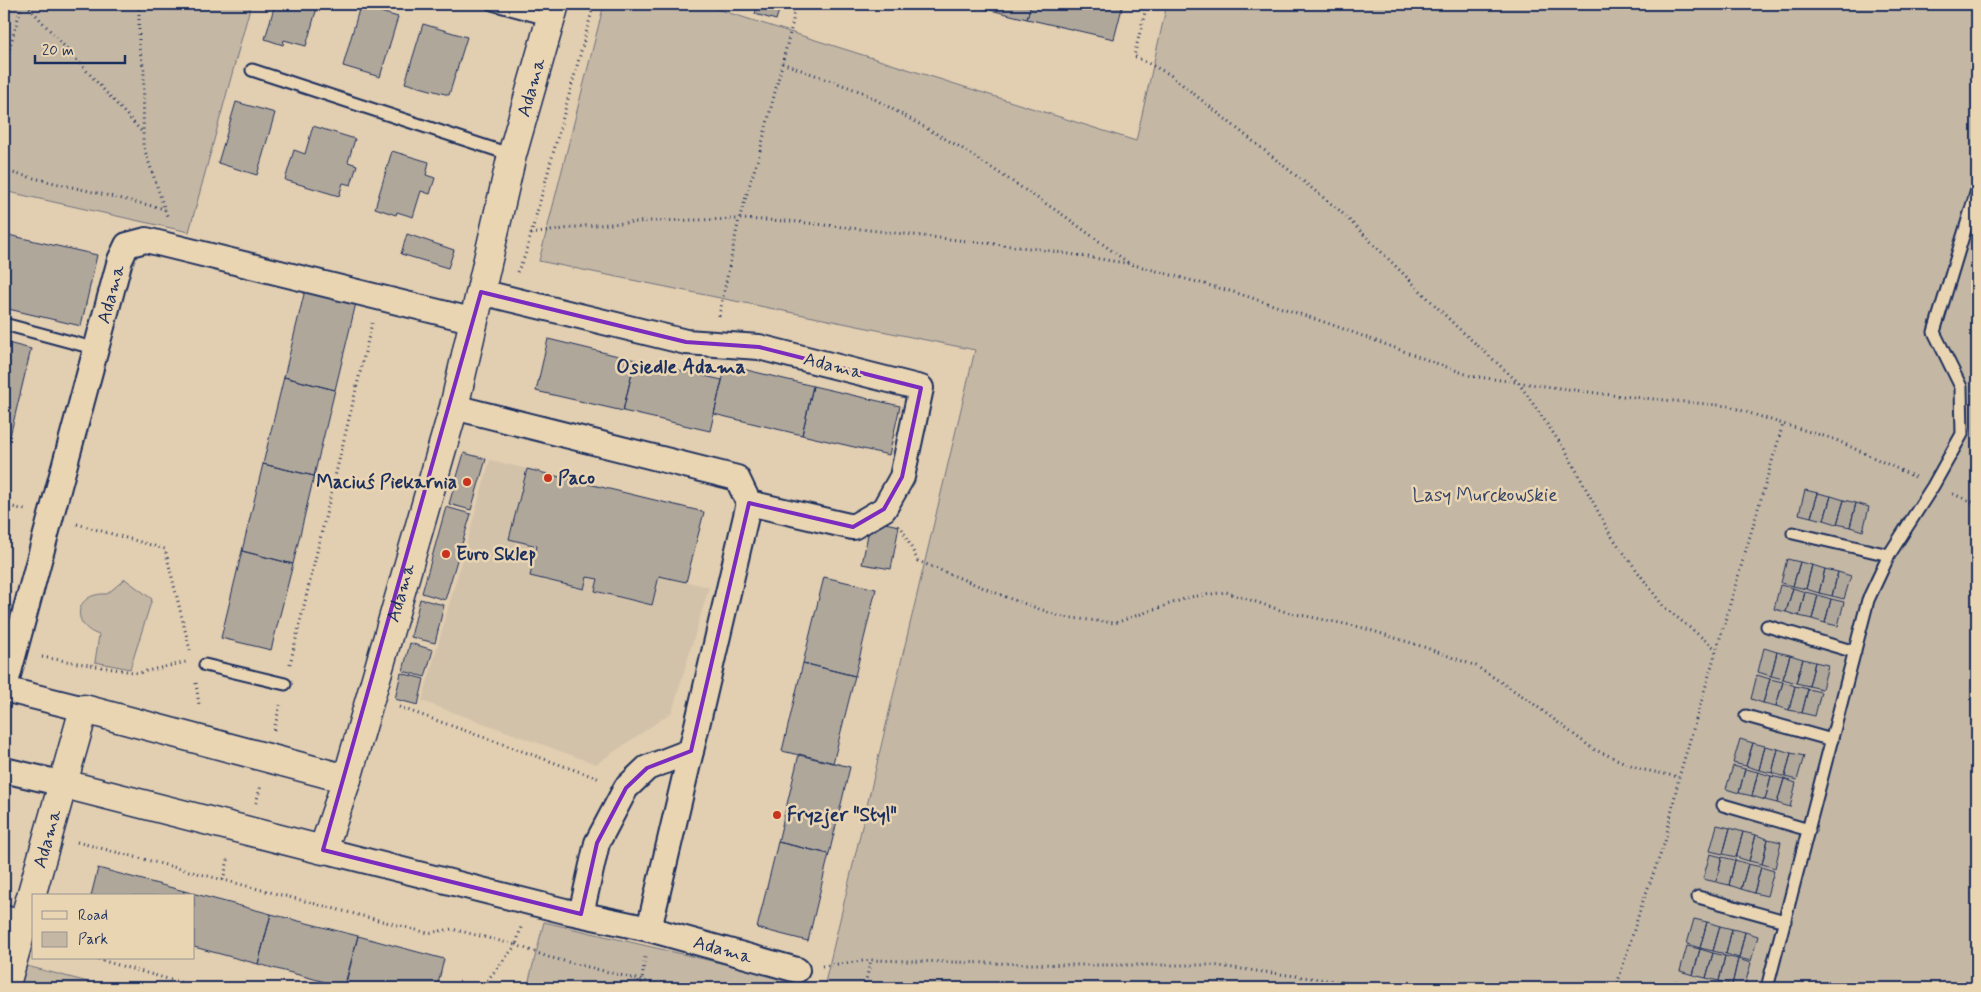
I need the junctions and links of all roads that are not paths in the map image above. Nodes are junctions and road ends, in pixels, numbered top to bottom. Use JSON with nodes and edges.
{"nodes":[{"id":1,"x":492,"y":4,"type":"edge"},
{"id":2,"x":553,"y":12,"type":"edge"},
{"id":3,"x":252,"y":70,"type":"dead end"},
{"id":4,"x":512,"y":155,"type":"junction"},
{"id":5,"x":1977,"y":190,"type":"edge"},
{"id":6,"x":494,"y":294,"type":"junction"},
{"id":7,"x":475,"y":321,"type":"junction"},
{"id":8,"x":4,"y":324,"type":"edge"},
{"id":9,"x":97,"y":348,"type":"junction"},
{"id":10,"x":454,"y":406,"type":"junction"},
{"id":11,"x":749,"y":503,"type":"junction"},
{"id":12,"x":1793,"y":534,"type":"dead end"},
{"id":13,"x":1889,"y":555,"type":"junction"},
{"id":14,"x":1767,"y":626,"type":"dead end"},
{"id":15,"x":1855,"y":652,"type":"junction"},
{"id":16,"x":205,"y":665,"type":"dead end"},
{"id":17,"x":285,"y":684,"type":"road end"},
{"id":18,"x":4,"y":690,"type":"edge"},
{"id":19,"x":84,"y":709,"type":"junction"},
{"id":20,"x":1746,"y":716,"type":"dead end"},
{"id":21,"x":1832,"y":740,"type":"junction"},
{"id":22,"x":691,"y":751,"type":"junction"},
{"id":23,"x":4,"y":770,"type":"edge"},
{"id":24,"x":347,"y":779,"type":"junction"},
{"id":25,"x":64,"y":784,"type":"junction"},
{"id":26,"x":1722,"y":805,"type":"dead end"},
{"id":27,"x":1808,"y":830,"type":"junction"},
{"id":28,"x":323,"y":850,"type":"junction"},
{"id":29,"x":1698,"y":897,"type":"dead end"},
{"id":30,"x":581,"y":914,"type":"junction"},
{"id":31,"x":13,"y":921,"type":"edge"},
{"id":32,"x":1785,"y":921,"type":"junction"},
{"id":33,"x":649,"y":929,"type":"junction"},
{"id":34,"x":797,"y":970,"type":"road end"},
{"id":35,"x":5,"y":988,"type":"edge"},
{"id":36,"x":1767,"y":988,"type":"edge"}],
"edges":[{"from":1,"to":2,"type":"lane","name":"Adama"},
{"from":2,"to":4,"type":"street","name":"Adama"},
{"from":3,"to":4,"type":"lane"},
{"from":4,"to":6,"type":"street","name":"Adama"},
{"from":5,"to":13,"type":"lane"},
{"from":6,"to":7,"type":"street","name":"Adama"},
{"from":6,"to":11,"type":"street","name":"Adama"},
{"from":7,"to":9,"type":"street","name":"Adama"},
{"from":7,"to":10,"type":"street","name":"Adama"},
{"from":8,"to":9,"type":"lane"},
{"from":9,"to":18,"type":"street","name":"Adama"},
{"from":10,"to":11,"type":"street"},
{"from":10,"to":24,"type":"street","name":"Adama"},
{"from":11,"to":22,"type":"street"},
{"from":12,"to":13,"type":"lane"},
{"from":13,"to":15,"type":"lane"},
{"from":14,"to":15,"type":"lane"},
{"from":15,"to":21,"type":"lane"},
{"from":16,"to":17,"type":"lane"},
{"from":18,"to":19,"type":"street","name":"Adama"},
{"from":19,"to":24,"type":"street","name":"Adama"},
{"from":19,"to":25,"type":"street","name":"Adama"},
{"from":20,"to":21,"type":"lane"},
{"from":21,"to":27,"type":"lane"},
{"from":22,"to":30,"type":"street"},
{"from":22,"to":33,"type":"street"},
{"from":23,"to":25,"type":"street","name":"Adama"},
{"from":24,"to":28,"type":"street","name":"Adama"},
{"from":25,"to":28,"type":"street","name":"Adama"},
{"from":25,"to":31,"type":"street","name":"Adama"},
{"from":26,"to":27,"type":"lane"},
{"from":27,"to":32,"type":"lane"},
{"from":28,"to":30,"type":"street","name":"Adama"},
{"from":29,"to":32,"type":"lane"},
{"from":30,"to":33,"type":"street","name":"Adama"},
{"from":31,"to":35,"type":"street","name":"Adama"},
{"from":32,"to":36,"type":"lane"},
{"from":33,"to":34,"type":"street","name":"Adama"}]}
